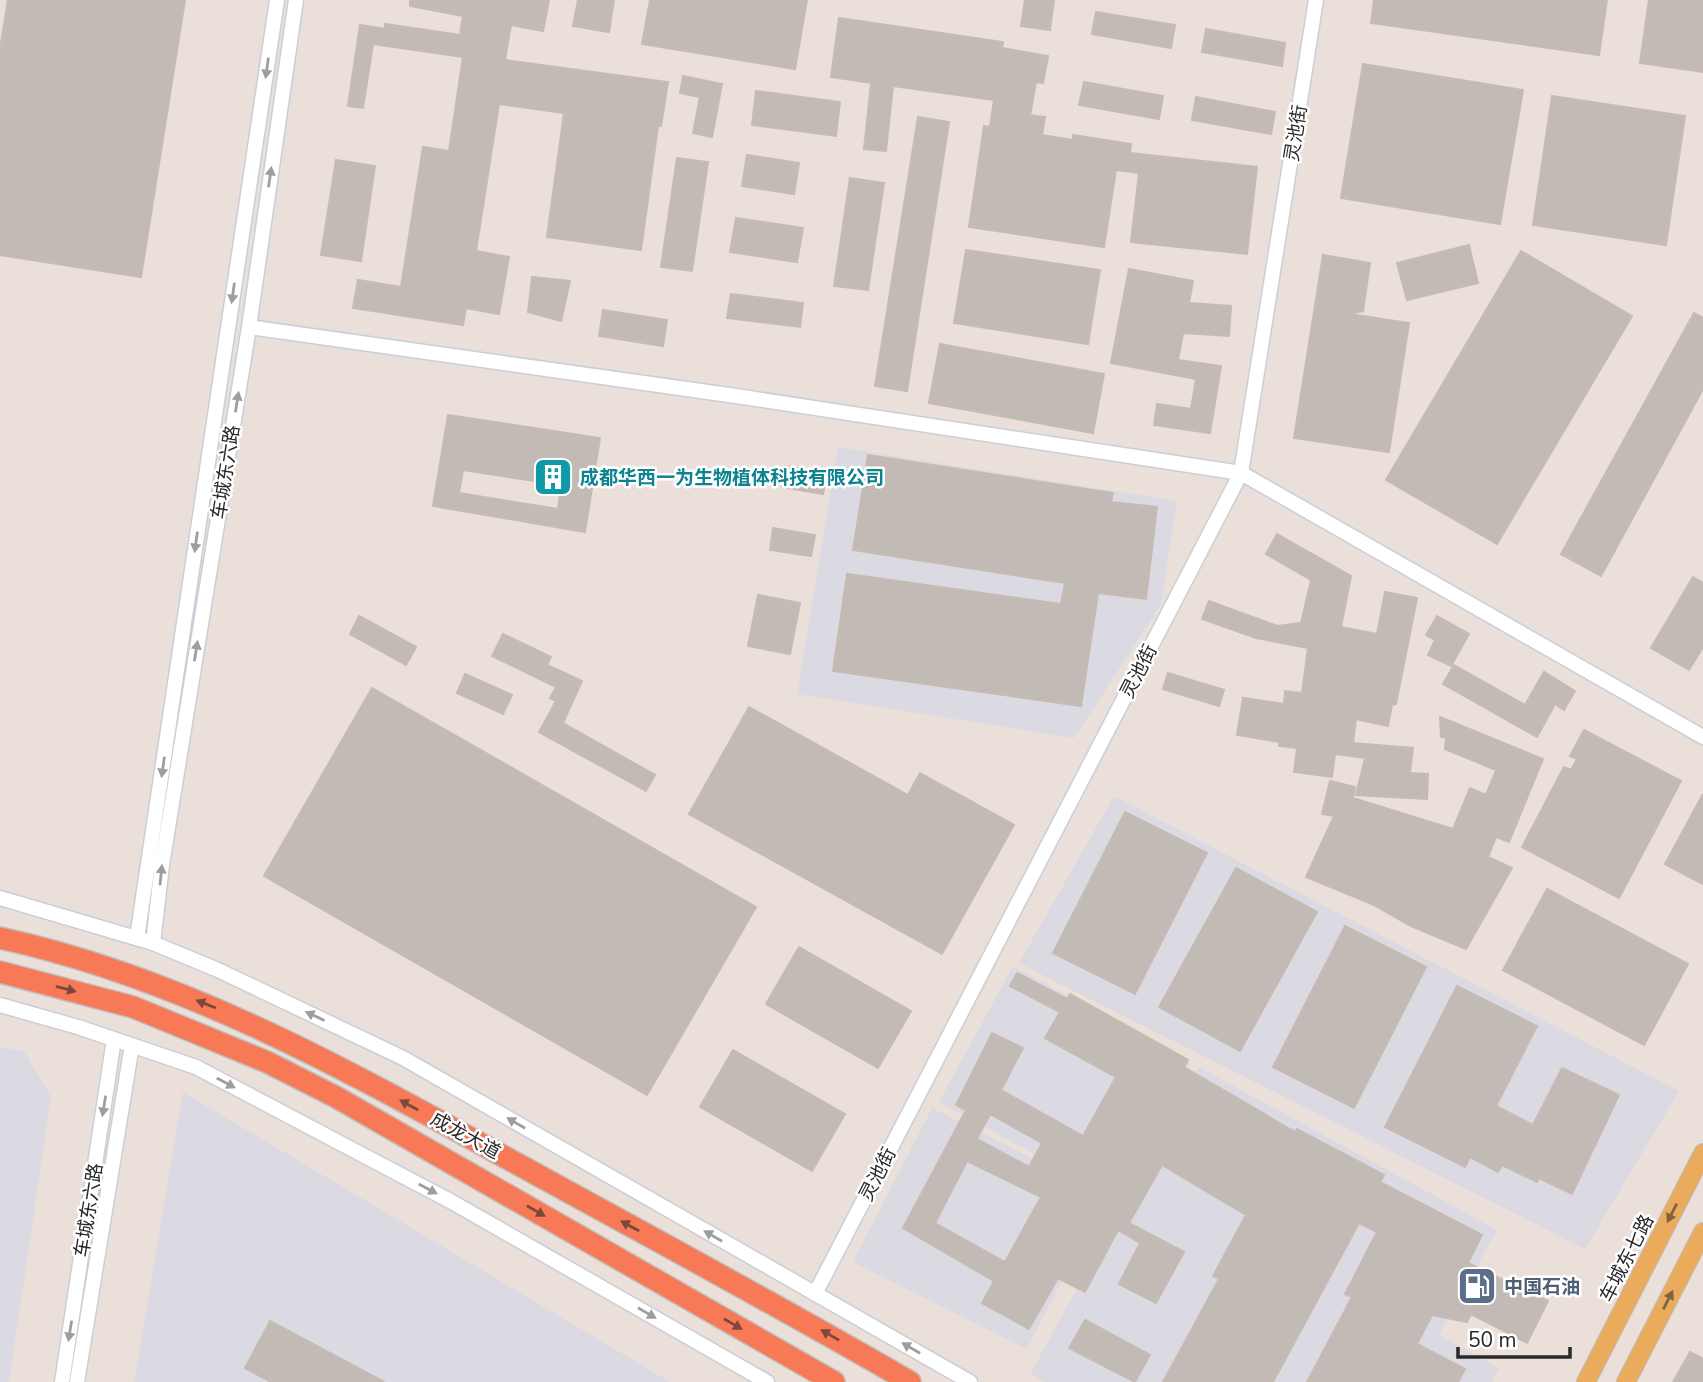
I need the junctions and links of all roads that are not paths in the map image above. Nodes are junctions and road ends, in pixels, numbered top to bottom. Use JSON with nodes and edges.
{"nodes":[{"id":1,"x":277,"y":0,"type":"edge"},
{"id":2,"x":296,"y":0,"type":"edge"},
{"id":3,"x":1316,"y":0,"type":"edge"},
{"id":4,"x":249,"y":327,"type":"junction"},
{"id":5,"x":1241,"y":473,"type":"junction"},
{"id":6,"x":1703,"y":737,"type":"edge"},
{"id":7,"x":0,"y":898,"type":"edge"},
{"id":8,"x":0,"y":938,"type":"edge"},
{"id":9,"x":137,"y":938,"type":"junction"},
{"id":10,"x":153,"y":943,"type":"junction"},
{"id":11,"x":0,"y":972,"type":"edge"},
{"id":12,"x":0,"y":1005,"type":"edge"},
{"id":13,"x":114,"y":1039,"type":"junction"},
{"id":14,"x":132,"y":1045,"type":"junction"},
{"id":15,"x":1703,"y":1153,"type":"edge"},
{"id":16,"x":1703,"y":1232,"type":"edge"},
{"id":17,"x":816,"y":1294,"type":"junction"},
{"id":18,"x":62,"y":1382,"type":"edge"},
{"id":19,"x":78,"y":1382,"type":"edge"},
{"id":20,"x":767,"y":1382,"type":"edge"},
{"id":21,"x":834,"y":1382,"type":"edge"},
{"id":22,"x":910,"y":1382,"type":"edge"},
{"id":23,"x":970,"y":1382,"type":"edge"},
{"id":24,"x":1586,"y":1382,"type":"edge"},
{"id":25,"x":1626,"y":1382,"type":"edge"}],
"edges":[{"from":1,"to":9,"type":"street","name":"车城东六路","one_way":true},
{"from":4,"to":2,"type":"street","name":"车城东六路","one_way":true},
{"from":3,"to":5,"type":"street","name":"灵池街"},
{"from":4,"to":5,"type":"street"},
{"from":10,"to":4,"type":"street","name":"车城东六路","one_way":true},
{"from":5,"to":6,"type":"street"},
{"from":5,"to":17,"type":"street","name":"灵池街"},
{"from":7,"to":9,"type":"street"},
{"from":22,"to":8,"type":"highway","name":"成龙大道","one_way":true},
{"from":9,"to":10,"type":"street"},
{"from":17,"to":10,"type":"street","one_way":true},
{"from":11,"to":21,"type":"highway","name":"成龙大道","one_way":true},
{"from":12,"to":13,"type":"street"},
{"from":13,"to":14,"type":"street"},
{"from":13,"to":18,"type":"street","name":"车城东六路","one_way":true},
{"from":14,"to":19,"type":"street","name":"车城东六路"},
{"from":14,"to":20,"type":"street","one_way":true},
{"from":15,"to":24,"type":"main road","name":"车城东七路","one_way":true},
{"from":25,"to":16,"type":"main road","one_way":true},
{"from":23,"to":17,"type":"street","one_way":true}]}
